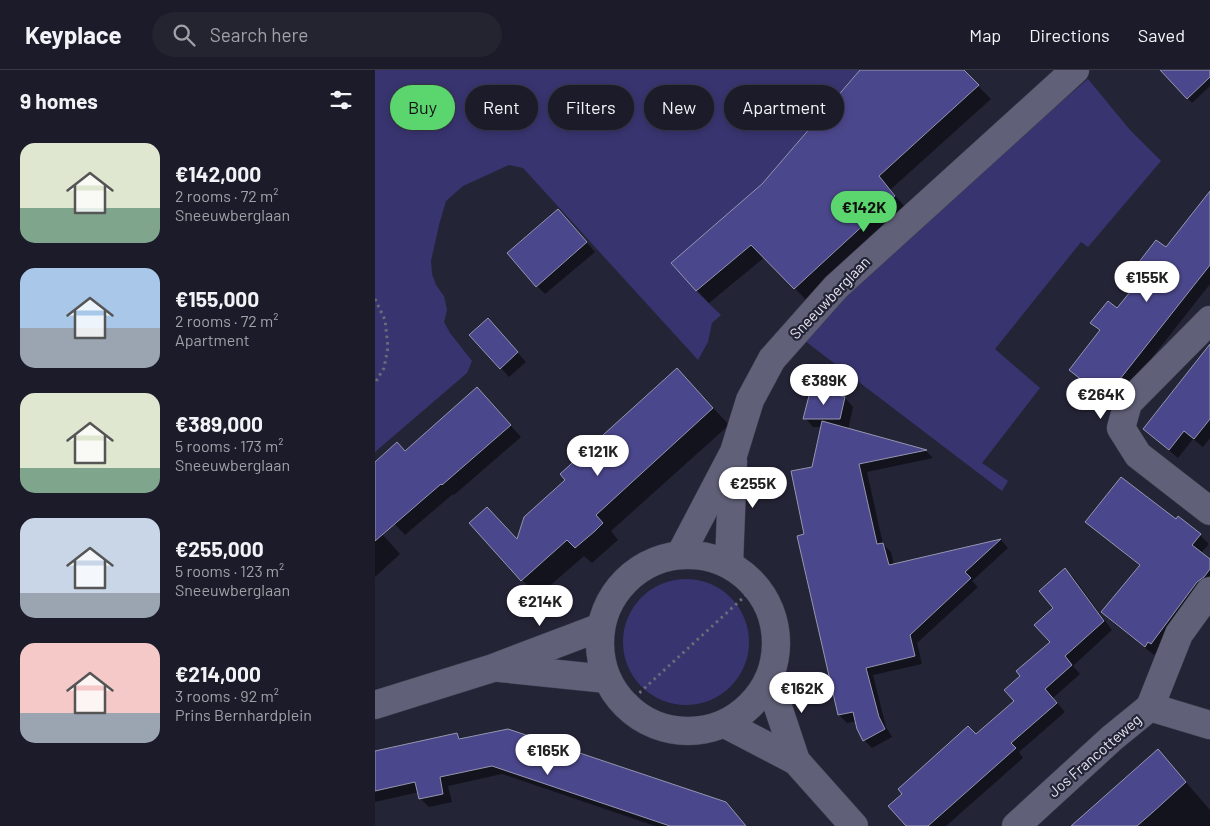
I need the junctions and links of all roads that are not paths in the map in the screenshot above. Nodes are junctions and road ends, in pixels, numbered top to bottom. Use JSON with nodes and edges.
{"nodes":[{"id":1,"x":1075,"y":70,"type":"edge"},
{"id":2,"x":1210,"y":320,"type":"edge"},
{"id":3,"x":734,"y":452,"type":"junction"},
{"id":4,"x":1210,"y":511,"type":"edge"},
{"id":5,"x":680,"y":554,"type":"junction"},
{"id":6,"x":729,"y":564,"type":"junction"},
{"id":7,"x":1210,"y":591,"type":"edge"},
{"id":8,"x":601,"y":627,"type":"junction"},
{"id":9,"x":493,"y":668,"type":"junction"},
{"id":10,"x":607,"y":679,"type":"junction"},
{"id":11,"x":769,"y":680,"type":"junction"},
{"id":12,"x":375,"y":705,"type":"edge"},
{"id":13,"x":1150,"y":707,"type":"junction"},
{"id":14,"x":725,"y":724,"type":"junction"},
{"id":15,"x":1210,"y":725,"type":"edge"},
{"id":16,"x":796,"y":761,"type":"junction"},
{"id":17,"x":853,"y":826,"type":"edge"},
{"id":18,"x":1016,"y":826,"type":"edge"}],
"edges":[{"from":1,"to":3,"type":"street","name":"Sneeuwberglaan"},
{"from":2,"to":4,"type":"street"},
{"from":3,"to":5,"type":"street","name":"Sneeuwberglaan"},
{"from":3,"to":6,"type":"street","name":"Sneeuwberglaan"},
{"from":5,"to":6,"type":"street"},
{"from":5,"to":8,"type":"street"},
{"from":6,"to":11,"type":"street"},
{"from":7,"to":13,"type":"street"},
{"from":8,"to":9,"type":"street"},
{"from":8,"to":10,"type":"street"},
{"from":9,"to":10,"type":"street"},
{"from":9,"to":12,"type":"street"},
{"from":10,"to":14,"type":"street"},
{"from":11,"to":14,"type":"street"},
{"from":11,"to":16,"type":"street"},
{"from":13,"to":15,"type":"street","name":"Jos Francotteweg"},
{"from":13,"to":18,"type":"street","name":"Jos Francotteweg"},
{"from":14,"to":16,"type":"street"},
{"from":16,"to":17,"type":"street"}]}
